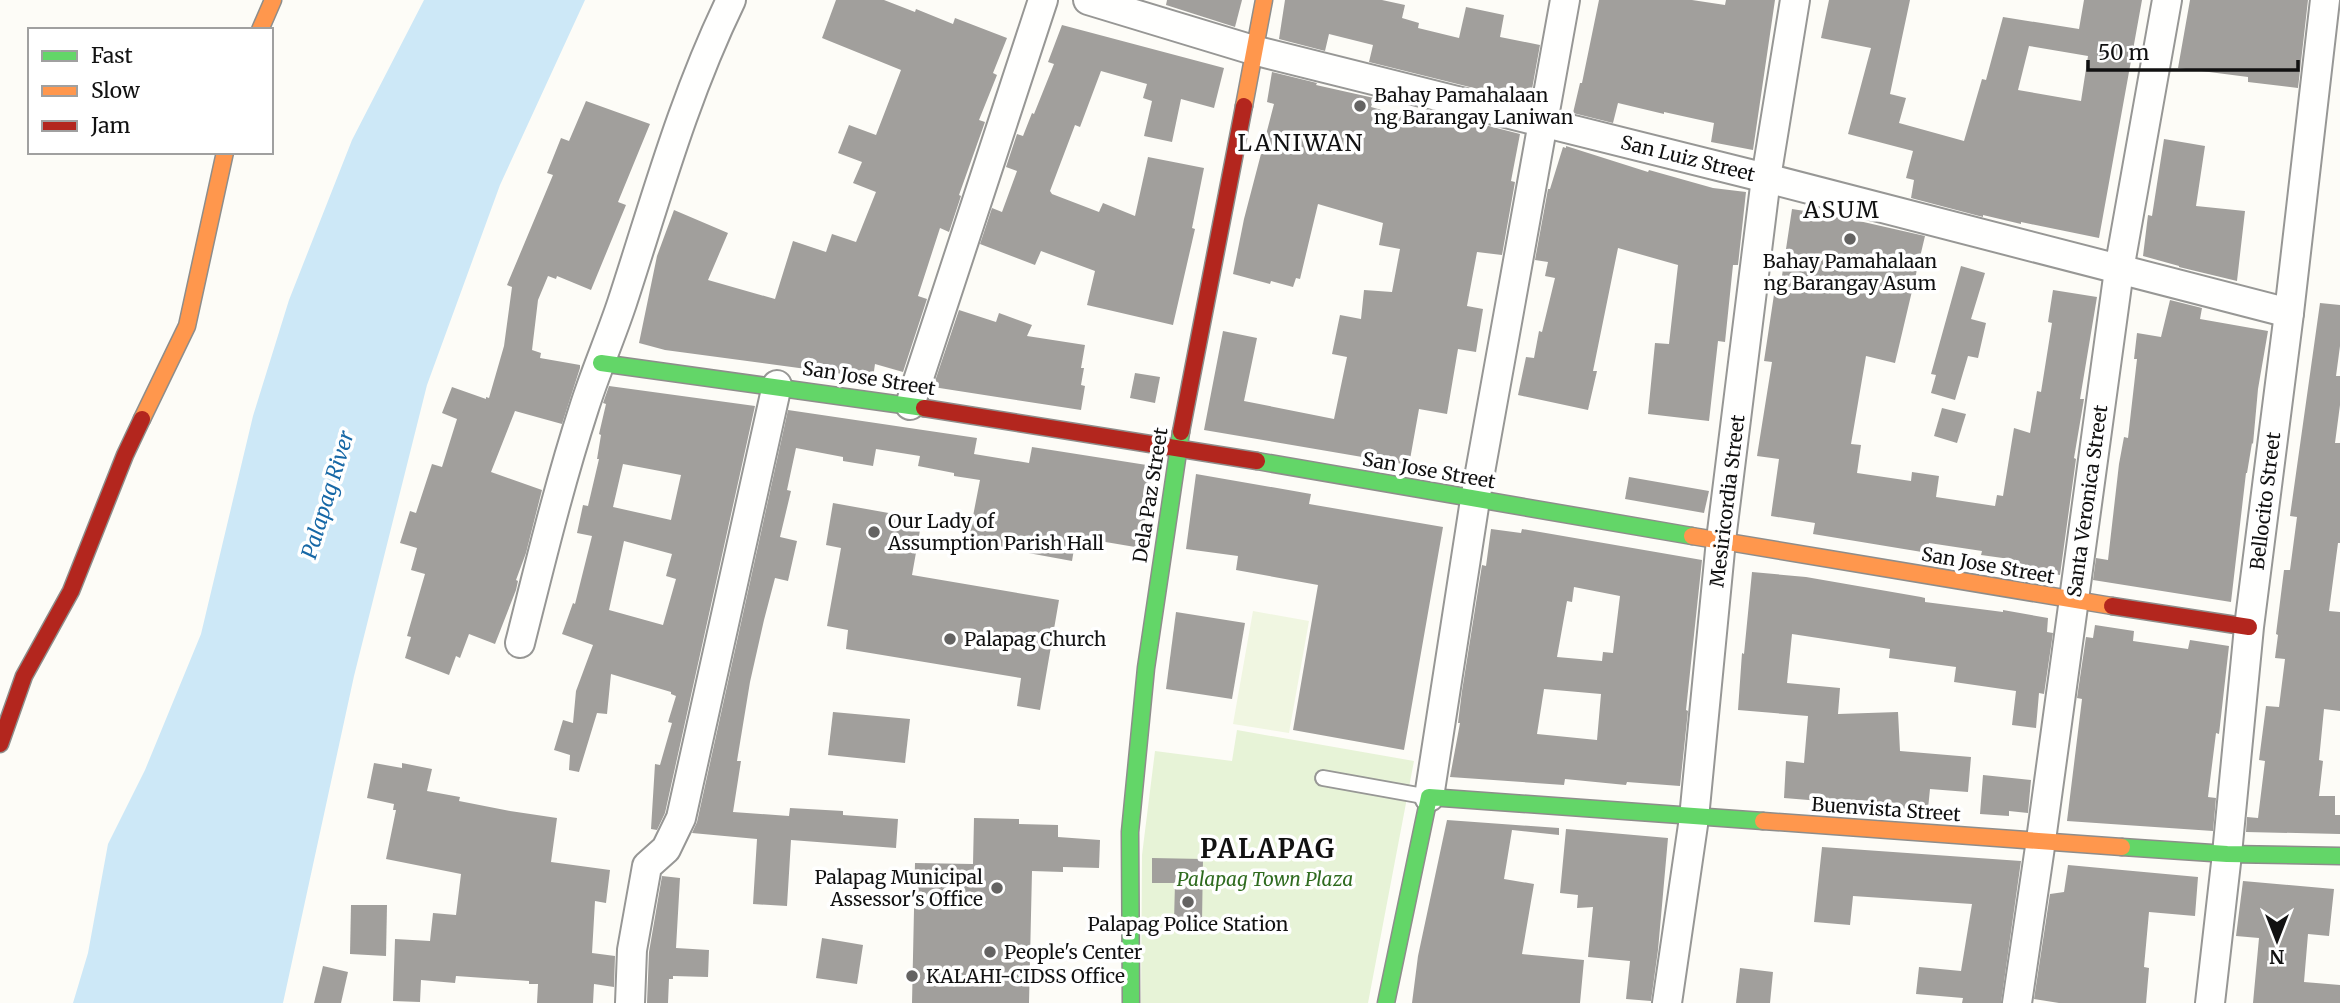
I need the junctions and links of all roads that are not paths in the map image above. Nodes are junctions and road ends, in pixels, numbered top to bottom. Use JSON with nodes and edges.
{"nodes":[{"id":1,"x":273,"y":0,"type":"edge"},
{"id":2,"x":731,"y":0,"type":"edge"},
{"id":3,"x":1043,"y":0,"type":"edge"},
{"id":4,"x":1088,"y":0,"type":"edge"},
{"id":5,"x":1264,"y":0,"type":"edge"},
{"id":6,"x":1565,"y":0,"type":"edge"},
{"id":7,"x":1795,"y":0,"type":"edge"},
{"id":8,"x":2167,"y":0,"type":"edge"},
{"id":9,"x":2326,"y":0,"type":"edge"},
{"id":10,"x":261,"y":28,"type":"edge"},
{"id":11,"x":1253,"y":50,"type":"junction"},
{"id":12,"x":2328,"y":90,"type":"edge"},
{"id":13,"x":1543,"y":122,"type":"junction"},
{"id":14,"x":225,"y":154,"type":"edge"},
{"id":15,"x":1766,"y":178,"type":"junction"},
{"id":16,"x":2119,"y":270,"type":"junction"},
{"id":17,"x":2289,"y":313,"type":"junction"},
{"id":18,"x":601,"y":363,"type":"junction"},
{"id":19,"x":777,"y":385,"type":"junction"},
{"id":20,"x":910,"y":405,"type":"junction"},
{"id":21,"x":1178,"y":447,"type":"junction"},
{"id":22,"x":1475,"y":500,"type":"junction"},
{"id":23,"x":1721,"y":540,"type":"junction"},
{"id":24,"x":2073,"y":601,"type":"junction"},
{"id":25,"x":2249,"y":627,"type":"junction"},
{"id":26,"x":520,"y":643,"type":"dead end"},
{"id":27,"x":0,"y":744,"type":"edge"},
{"id":28,"x":1323,"y":778,"type":"dead end"},
{"id":29,"x":1429,"y":797,"type":"junction"},
{"id":30,"x":1694,"y":818,"type":"junction"},
{"id":31,"x":2041,"y":840,"type":"junction"},
{"id":32,"x":2227,"y":854,"type":"junction"},
{"id":33,"x":2340,"y":856,"type":"edge"},
{"id":34,"x":630,"y":1003,"type":"edge"},
{"id":35,"x":1131,"y":1003,"type":"edge"},
{"id":36,"x":1386,"y":1003,"type":"edge"},
{"id":37,"x":1667,"y":1003,"type":"edge"},
{"id":38,"x":2017,"y":1003,"type":"edge"},
{"id":39,"x":2210,"y":1003,"type":"edge"}],
"edges":[{"from":1,"to":10,"type":"street"},
{"from":2,"to":18,"type":"street"},
{"from":3,"to":20,"type":"street"},
{"from":4,"to":11,"type":"street","name":"San Luiz Street"},
{"from":5,"to":11,"type":"street","name":"Dela Paz Street"},
{"from":6,"to":13,"type":"street"},
{"from":7,"to":15,"type":"street","name":"Mesiricordia Street"},
{"from":8,"to":16,"type":"street","name":"Santa Veronica Street"},
{"from":9,"to":12,"type":"street","name":"Bellocito Street"},
{"from":11,"to":13,"type":"street","name":"San Luiz Street"},
{"from":11,"to":21,"type":"street","name":"Dela Paz Street"},
{"from":12,"to":17,"type":"street","name":"Bellocito Street"},
{"from":13,"to":15,"type":"street","name":"San Luiz Street"},
{"from":13,"to":22,"type":"street"},
{"from":14,"to":27,"type":"street"},
{"from":15,"to":16,"type":"street","name":"San Luiz Street"},
{"from":15,"to":23,"type":"street","name":"Mesiricordia Street"},
{"from":16,"to":17,"type":"street","name":"San Luiz Street"},
{"from":16,"to":24,"type":"street","name":"Santa Veronica Street"},
{"from":17,"to":25,"type":"street","name":"Bellocito Street"},
{"from":18,"to":19,"type":"street","name":"San Jose Street"},
{"from":18,"to":26,"type":"street"},
{"from":19,"to":20,"type":"street","name":"San Jose Street"},
{"from":19,"to":34,"type":"street"},
{"from":20,"to":21,"type":"street","name":"San Jose Street"},
{"from":21,"to":22,"type":"street","name":"San Jose Street"},
{"from":21,"to":35,"type":"street","name":"Dela Paz Street"},
{"from":22,"to":23,"type":"street","name":"San Jose Street"},
{"from":22,"to":29,"type":"street"},
{"from":23,"to":24,"type":"street","name":"San Jose Street"},
{"from":23,"to":30,"type":"street","name":"Mesiricordia Street"},
{"from":24,"to":25,"type":"street","name":"San Jose Street"},
{"from":24,"to":31,"type":"street","name":"Santa Veronica Street"},
{"from":25,"to":32,"type":"street","name":"Bellocito Street"},
{"from":28,"to":29,"type":"lane"},
{"from":29,"to":30,"type":"street","name":"Buenvista Street"},
{"from":29,"to":36,"type":"street"},
{"from":30,"to":31,"type":"street","name":"Buenvista Street"},
{"from":30,"to":37,"type":"street","name":"Mesiricordia Street"},
{"from":31,"to":32,"type":"street","name":"Buenvista Street"},
{"from":31,"to":38,"type":"street","name":"Santa Veronica Street"},
{"from":32,"to":33,"type":"street","name":"Buenvista Street"},
{"from":32,"to":39,"type":"street","name":"Bellocito Street"}]}
